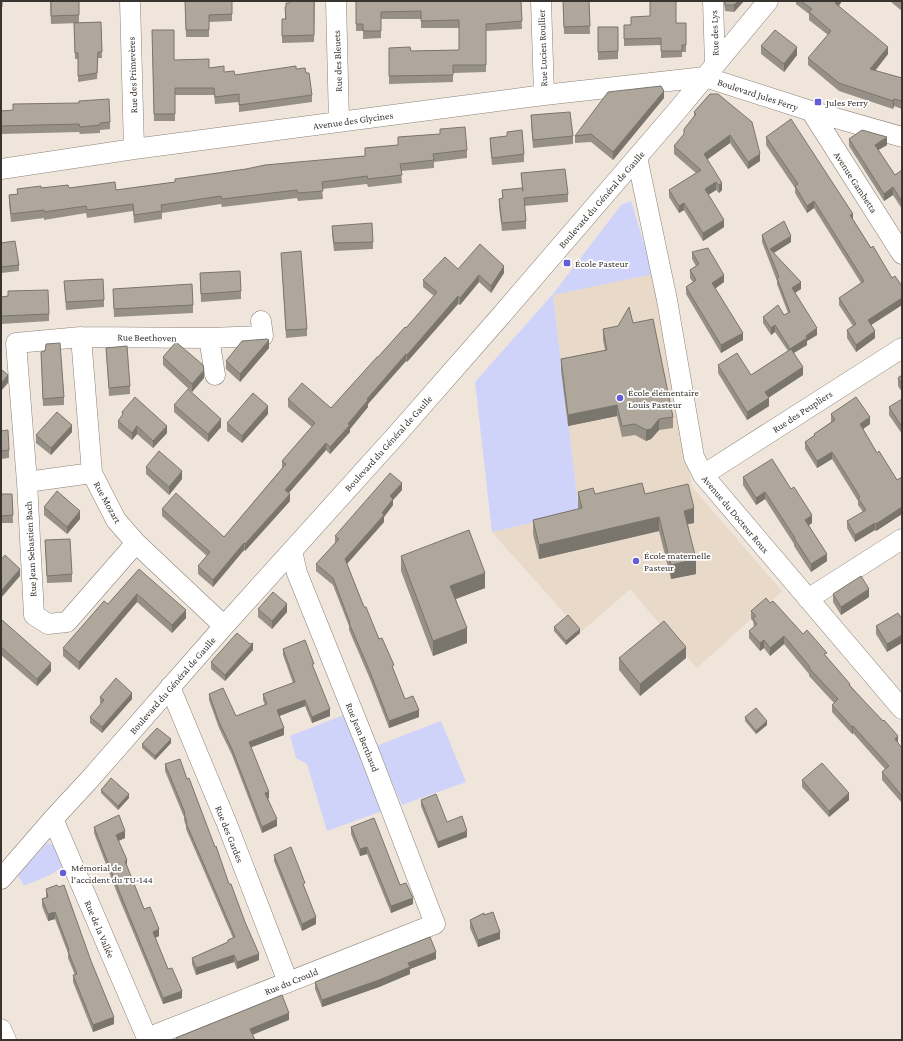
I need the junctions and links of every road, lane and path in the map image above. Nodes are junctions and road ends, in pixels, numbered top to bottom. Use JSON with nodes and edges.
{"nodes":[{"id":1,"x":130,"y":1,"type":"edge"},
{"id":2,"x":336,"y":1,"type":"edge"},
{"id":3,"x":541,"y":1,"type":"edge"},
{"id":4,"x":713,"y":1,"type":"edge"},
{"id":5,"x":768,"y":1,"type":"edge"},
{"id":6,"x":710,"y":71,"type":"junction"},
{"id":7,"x":544,"y":95,"type":"junction"},
{"id":8,"x":811,"y":111,"type":"junction"},
{"id":9,"x":339,"y":122,"type":"junction"},
{"id":10,"x":902,"y":137,"type":"edge"},
{"id":11,"x":134,"y":149,"type":"junction"},
{"id":12,"x":637,"y":157,"type":"junction"},
{"id":13,"x":1,"y":169,"type":"edge"},
{"id":14,"x":902,"y":254,"type":"edge"},
{"id":15,"x":260,"y":321,"type":"dead end"},
{"id":16,"x":81,"y":337,"type":"junction"},
{"id":17,"x":209,"y":338,"type":"junction"},
{"id":18,"x":16,"y":343,"type":"joint"},
{"id":19,"x":902,"y":348,"type":"edge"},
{"id":20,"x":215,"y":375,"type":"dead end"},
{"id":21,"x":92,"y":473,"type":"junction"},
{"id":22,"x":703,"y":475,"type":"junction"},
{"id":23,"x":27,"y":482,"type":"junction"},
{"id":24,"x":902,"y":539,"type":"edge"},
{"id":25,"x":136,"y":543,"type":"junction"},
{"id":26,"x":292,"y":551,"type":"junction"},
{"id":27,"x":808,"y":599,"type":"junction"},
{"id":28,"x":224,"y":626,"type":"junction"},
{"id":29,"x":170,"y":687,"type":"junction"},
{"id":30,"x":902,"y":709,"type":"edge"},
{"id":31,"x":53,"y":819,"type":"junction"},
{"id":32,"x":1,"y":879,"type":"edge"},
{"id":33,"x":435,"y":924,"type":"joint"},
{"id":34,"x":288,"y":982,"type":"junction"},
{"id":35,"x":1,"y":1029,"type":"edge"},
{"id":36,"x":147,"y":1038,"type":"joint"},
{"id":37,"x":6,"y":1040,"type":"edge"}],
"edges":[{"from":1,"to":11,"type":"street","name":"Rue des Primevères"},
{"from":2,"to":9,"type":"street","name":"Rue des Bleuets"},
{"from":3,"to":7,"type":"street","name":"Rue Lucien Roullier"},
{"from":4,"to":6,"type":"street","name":"Rue des Lys"},
{"from":5,"to":6,"type":"street","name":"Boulevard du Général de Gaulle"},
{"from":6,"to":7,"type":"street","name":"Avenue des Glycines"},
{"from":6,"to":8,"type":"street","name":"Boulevard Jules Ferry"},
{"from":6,"to":12,"type":"street","name":"Boulevard du Général de Gaulle"},
{"from":7,"to":9,"type":"street","name":"Avenue des Glycines"},
{"from":8,"to":10,"type":"street","name":"Boulevard Jules Ferry"},
{"from":8,"to":14,"type":"street","name":"Avenue Gambetta"},
{"from":9,"to":11,"type":"street","name":"Avenue des Glycines"},
{"from":11,"to":13,"type":"street","name":"Avenue des Glycines"},
{"from":12,"to":22,"type":"street","name":"Avenue du Docteur Roux"},
{"from":12,"to":26,"type":"street","name":"Boulevard du Général de Gaulle"},
{"from":15,"to":17,"type":"street","name":"Rue Beethoven"},
{"from":16,"to":17,"type":"street","name":"Rue Beethoven"},
{"from":16,"to":18,"type":"street","name":"Rue Beethoven"},
{"from":16,"to":21,"type":"street","name":"Rue Mozart"},
{"from":17,"to":20,"type":"street"},
{"from":18,"to":23,"type":"street","name":"Rue Jean Sebastien Bach"},
{"from":19,"to":22,"type":"street","name":"Rue des Peupliers"},
{"from":21,"to":23,"type":"street"},
{"from":21,"to":25,"type":"street","name":"Rue Mozart"},
{"from":22,"to":27,"type":"street","name":"Avenue du Docteur Roux"},
{"from":23,"to":25,"type":"street","name":"Rue Jean Sebastien Bach"},
{"from":24,"to":27,"type":"street"},
{"from":25,"to":28,"type":"street","name":"Rue Mozart"},
{"from":26,"to":28,"type":"street","name":"Boulevard du Général de Gaulle"},
{"from":26,"to":33,"type":"street","name":"Rue Jean Berthaud"},
{"from":27,"to":30,"type":"street","name":"Avenue du Docteur Roux"},
{"from":28,"to":29,"type":"street","name":"Boulevard du Général de Gaulle"},
{"from":29,"to":31,"type":"street","name":"Boulevard du Général de Gaulle"},
{"from":29,"to":34,"type":"street","name":"Rue des Gardes"},
{"from":31,"to":32,"type":"street","name":"Boulevard du Général de Gaulle"},
{"from":31,"to":36,"type":"street","name":"Rue de la Vallée"},
{"from":33,"to":34,"type":"street","name":"Rue du Crould"},
{"from":34,"to":36,"type":"street","name":"Rue du Crould"},
{"from":35,"to":37,"type":"street"}]}
